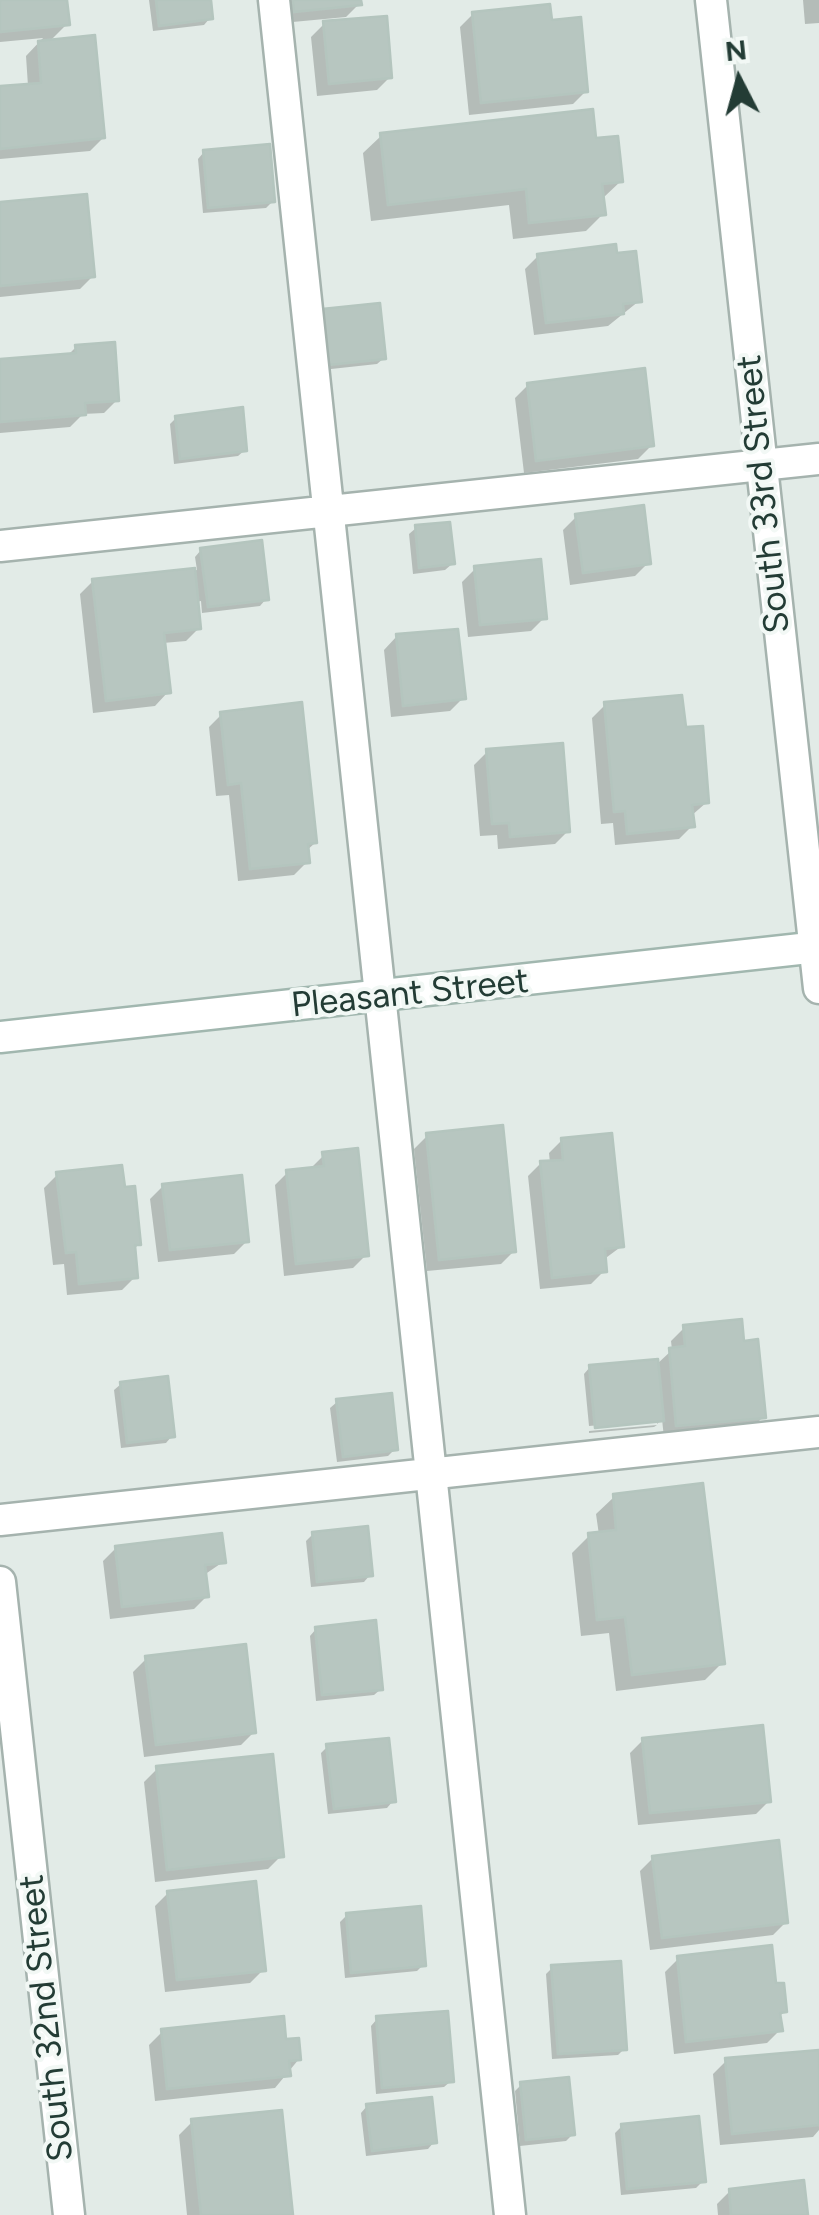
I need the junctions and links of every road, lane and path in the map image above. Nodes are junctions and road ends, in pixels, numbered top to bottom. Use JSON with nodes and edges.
{"nodes":[{"id":1,"x":274,"y":0,"type":"edge"},
{"id":2,"x":711,"y":0,"type":"edge"},
{"id":3,"x":819,"y":459,"type":"edge"},
{"id":4,"x":760,"y":465,"type":"junction"},
{"id":5,"x":329,"y":511,"type":"junction"},
{"id":6,"x":0,"y":546,"type":"edge"},
{"id":7,"x":817,"y":948,"type":"edge"},
{"id":8,"x":819,"y":988,"type":"edge"},
{"id":9,"x":380,"y":998,"type":"junction"},
{"id":10,"x":0,"y":1038,"type":"edge"},
{"id":11,"x":819,"y":1432,"type":"edge"},
{"id":12,"x":431,"y":1474,"type":"junction"},
{"id":13,"x":0,"y":1520,"type":"edge"},
{"id":14,"x":0,"y":1582,"type":"edge"},
{"id":15,"x":68,"y":2215,"type":"edge"},
{"id":16,"x":510,"y":2215,"type":"edge"}],
"edges":[{"from":1,"to":5,"type":"street"},
{"from":2,"to":4,"type":"street","name":"South 33rd Street"},
{"from":3,"to":4,"type":"street"},
{"from":4,"to":5,"type":"street"},
{"from":4,"to":7,"type":"street","name":"South 33rd Street"},
{"from":5,"to":6,"type":"street"},
{"from":5,"to":9,"type":"street"},
{"from":7,"to":8,"type":"street","name":"South 33rd Street"},
{"from":7,"to":9,"type":"street","name":"Pleasant Street"},
{"from":9,"to":10,"type":"street","name":"Pleasant Street"},
{"from":9,"to":12,"type":"street"},
{"from":11,"to":12,"type":"street"},
{"from":12,"to":13,"type":"street"},
{"from":12,"to":16,"type":"street"},
{"from":14,"to":15,"type":"street","name":"South 32nd Street"}]}
